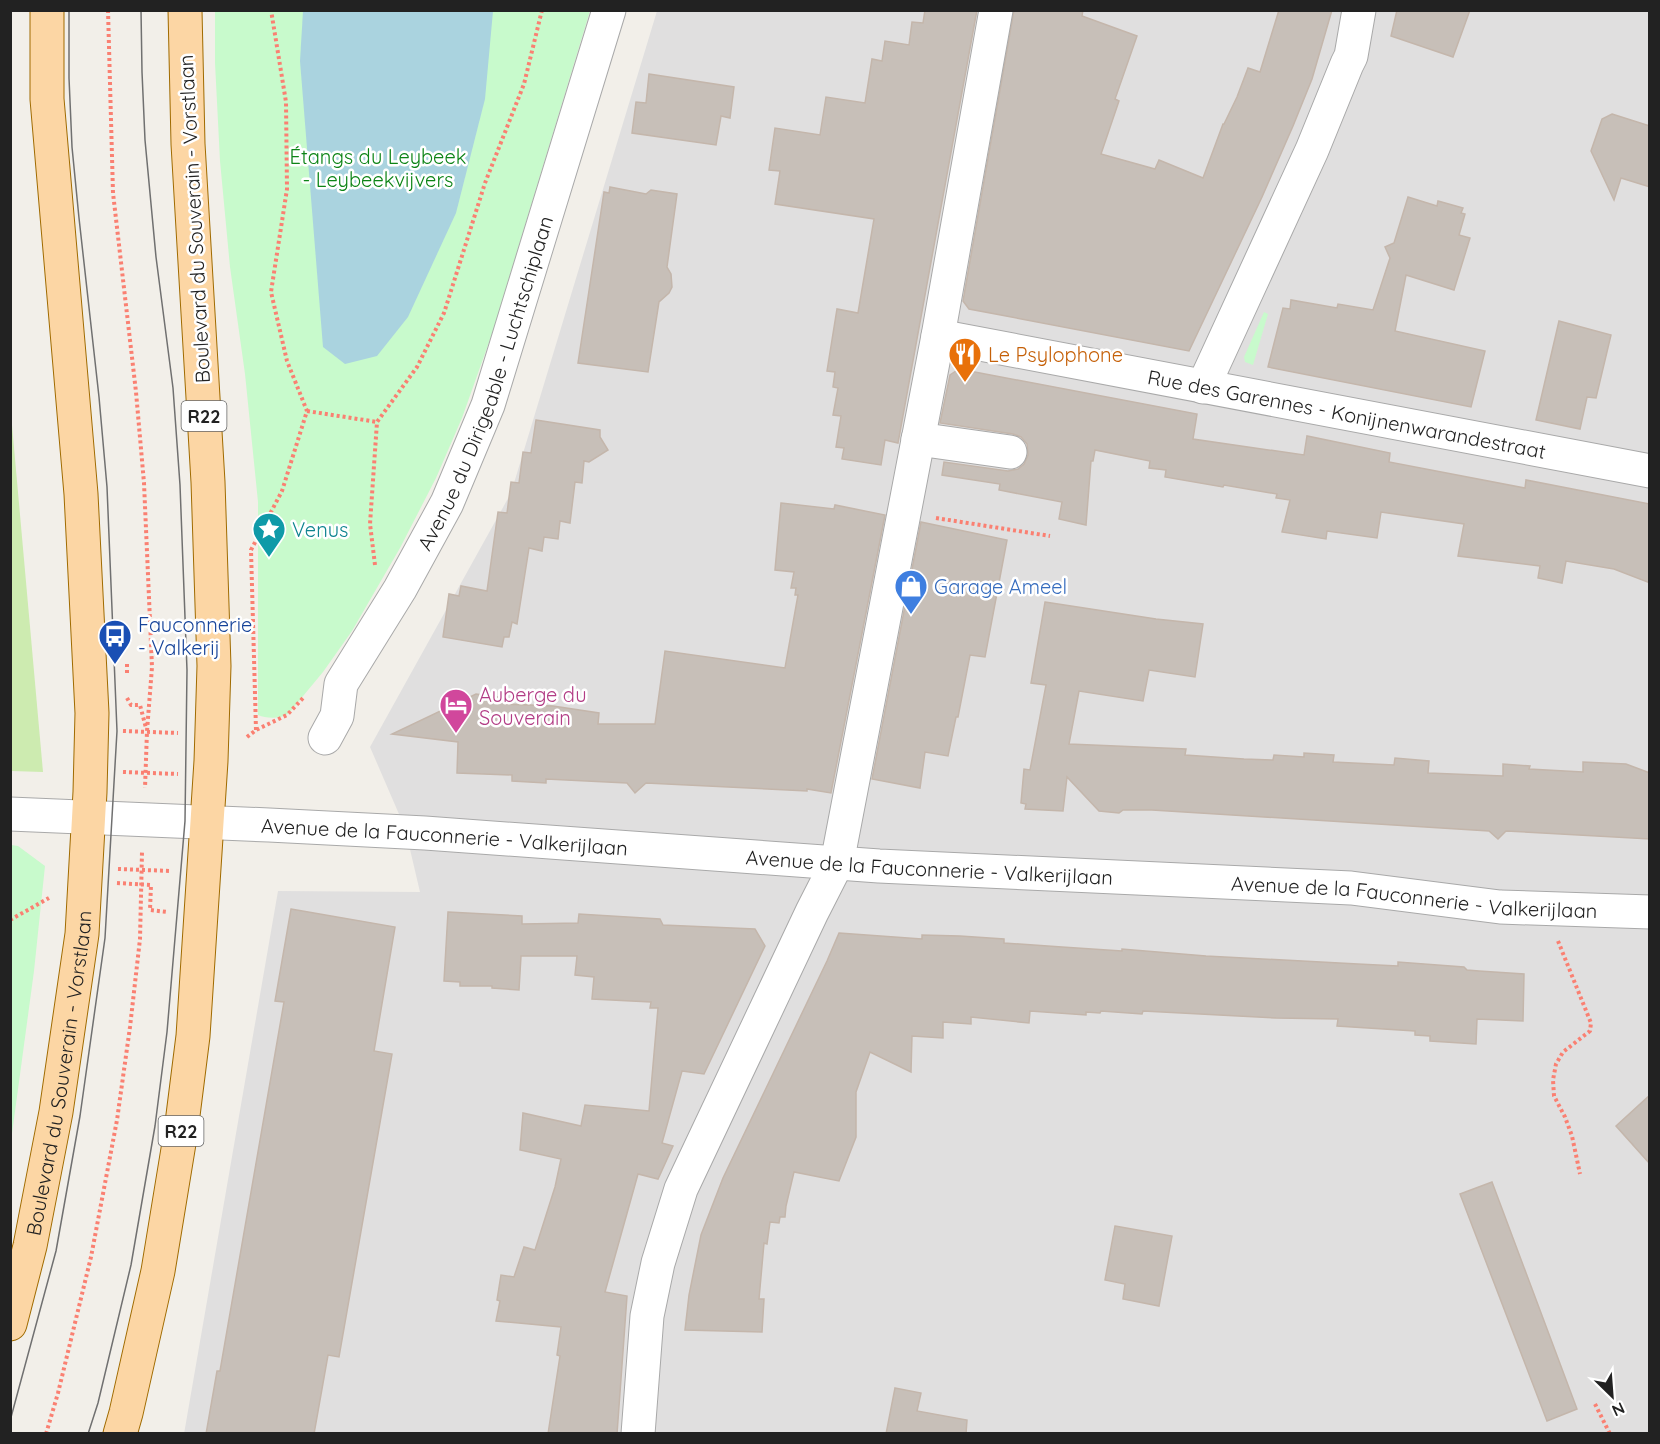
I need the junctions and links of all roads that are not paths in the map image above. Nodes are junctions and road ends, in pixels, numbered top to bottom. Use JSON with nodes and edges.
{"nodes":[{"id":1,"x":47,"y":10,"type":"edge"},
{"id":2,"x":185,"y":10,"type":"edge"},
{"id":3,"x":609,"y":10,"type":"edge"},
{"id":4,"x":996,"y":10,"type":"edge"},
{"id":5,"x":1359,"y":10,"type":"edge"},
{"id":6,"x":938,"y":336,"type":"junction"},
{"id":7,"x":1203,"y":387,"type":"junction"},
{"id":8,"x":918,"y":439,"type":"junction"},
{"id":9,"x":1010,"y":452,"type":"dead end"},
{"id":10,"x":1650,"y":471,"type":"edge"},
{"id":11,"x":325,"y":738,"type":"dead end"},
{"id":12,"x":10,"y":814,"type":"edge"},
{"id":13,"x":89,"y":818,"type":"junction"},
{"id":14,"x":207,"y":823,"type":"junction"},
{"id":15,"x":837,"y":863,"type":"junction"},
{"id":16,"x":1650,"y":912,"type":"edge"},
{"id":17,"x":10,"y":1324,"type":"edge"},
{"id":18,"x":120,"y":1434,"type":"edge"},
{"id":19,"x":638,"y":1434,"type":"edge"}],
"edges":[{"from":1,"to":13,"type":"main road","name":"Boulevard du Souverain - Vorstlaan"},
{"from":2,"to":14,"type":"main road","name":"Boulevard du Souverain - Vorstlaan","number":"R22"},
{"from":3,"to":11,"type":"street","name":"Avenue du Dirigeable - Luchtschiplaan"},
{"from":4,"to":6,"type":"street"},
{"from":5,"to":7,"type":"street"},
{"from":6,"to":7,"type":"street","name":"Rue des Garennes - Konijnenwarandestraat"},
{"from":6,"to":8,"type":"street"},
{"from":7,"to":10,"type":"street","name":"Rue des Garennes - Konijnenwarandestraat"},
{"from":8,"to":9,"type":"street"},
{"from":8,"to":15,"type":"street"},
{"from":12,"to":13,"type":"street"},
{"from":13,"to":14,"type":"street"},
{"from":13,"to":17,"type":"main road","name":"Boulevard du Souverain - Vorstlaan"},
{"from":14,"to":15,"type":"street","name":"Avenue de la Fauconnerie - Valkerijlaan"},
{"from":14,"to":18,"type":"main road","name":"Boulevard du Souverain - Vorstlaan","number":"R22"},
{"from":15,"to":16,"type":"street","name":"Avenue de la Fauconnerie - Valkerijlaan"},
{"from":15,"to":19,"type":"street"}]}
